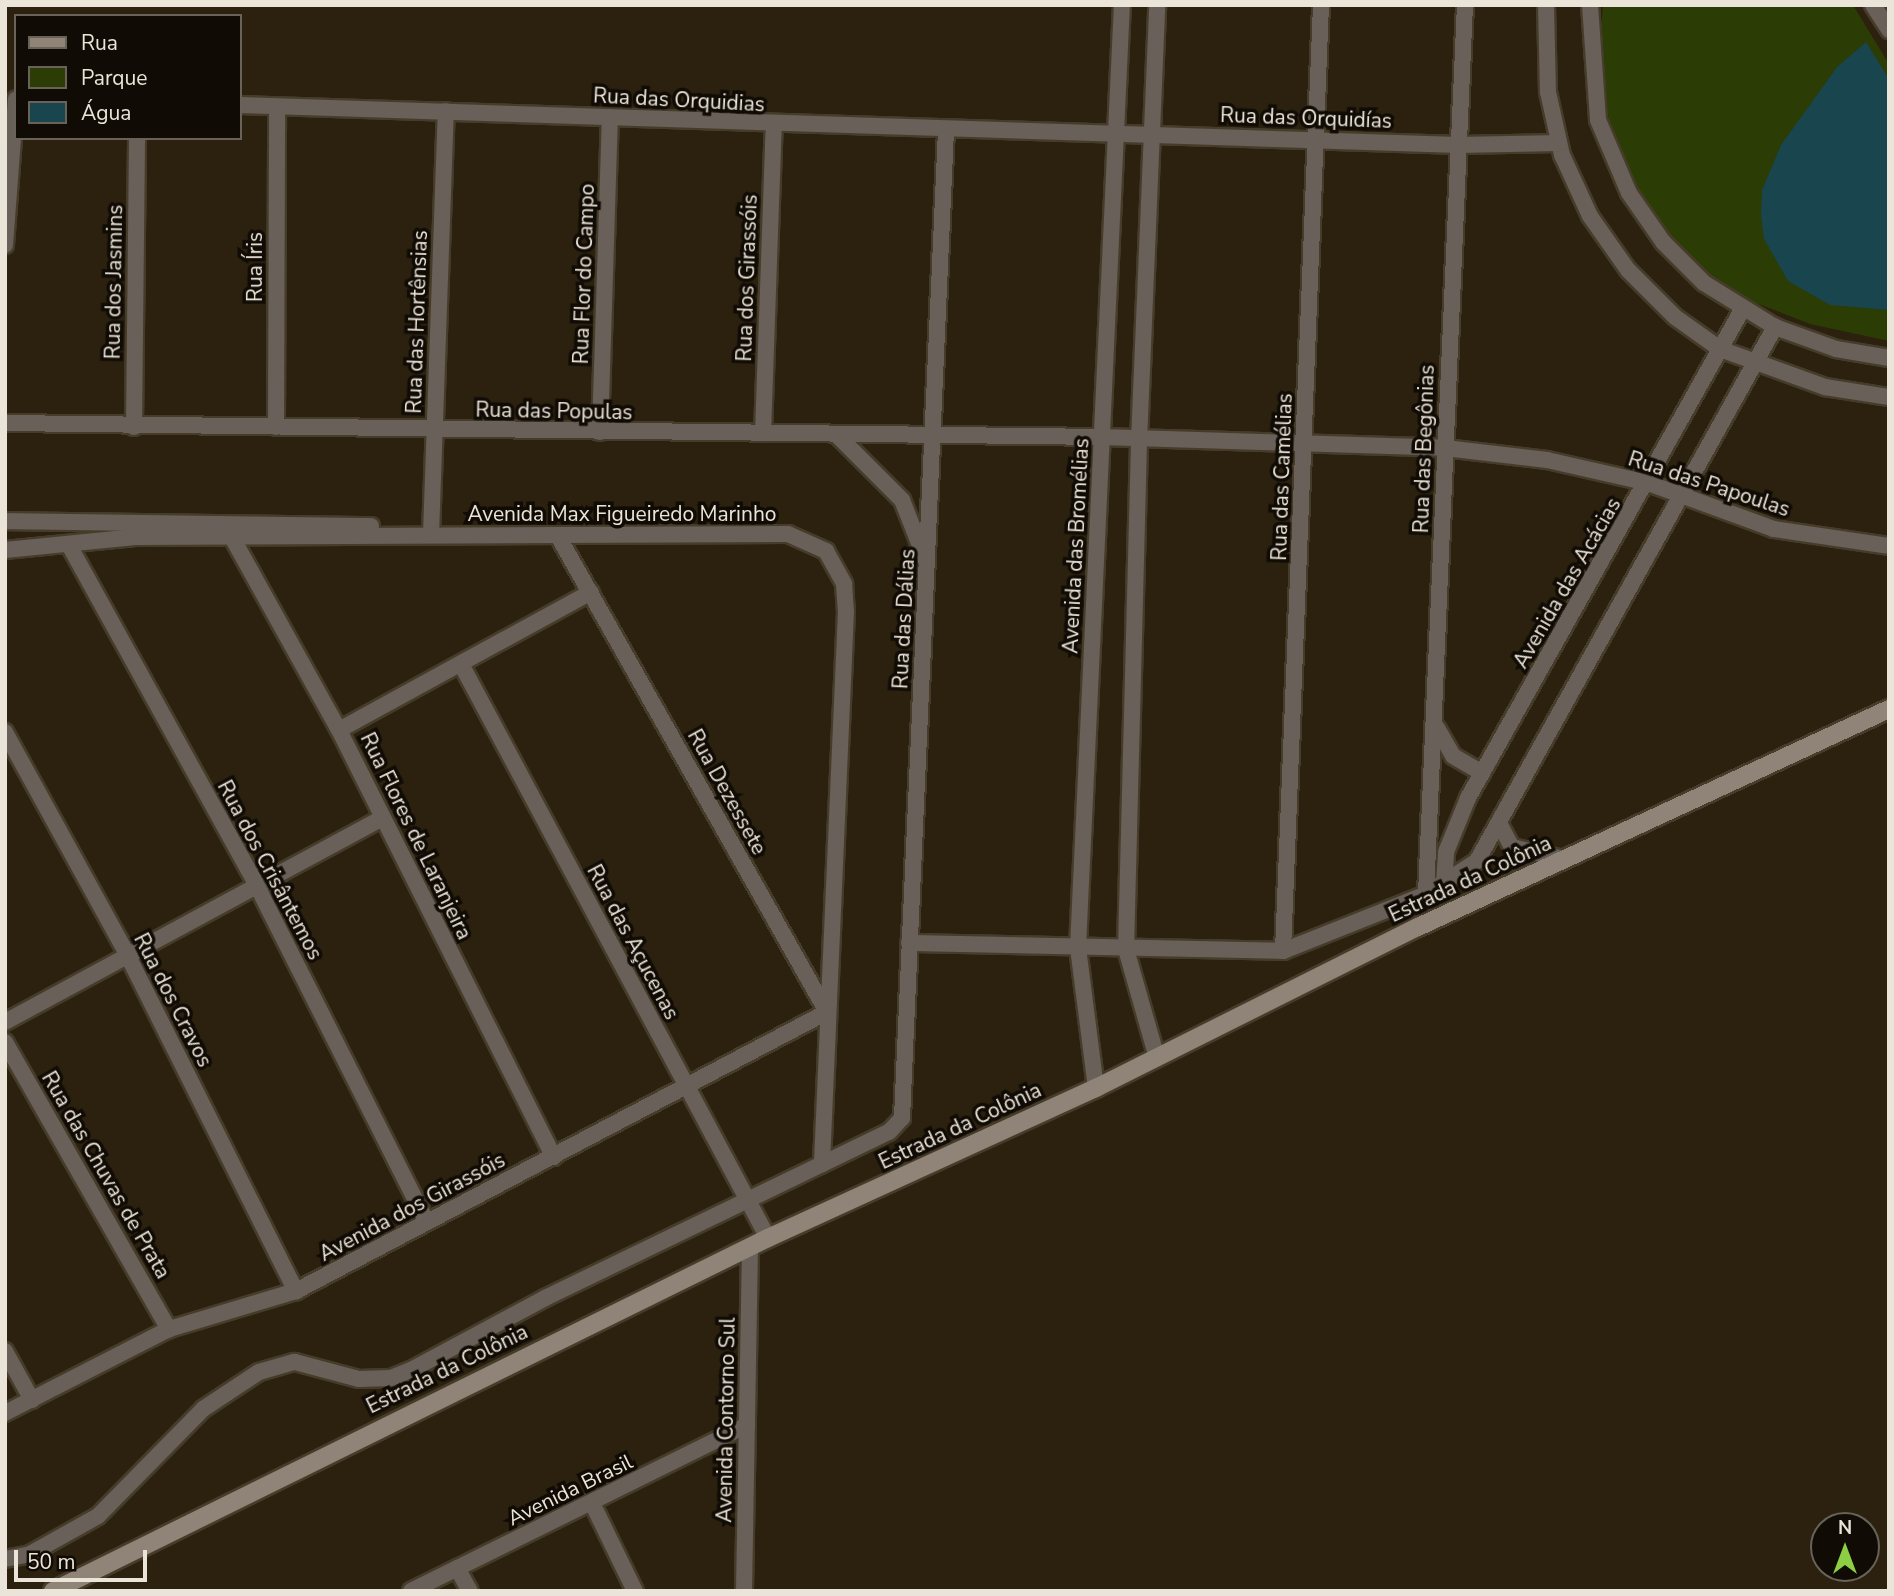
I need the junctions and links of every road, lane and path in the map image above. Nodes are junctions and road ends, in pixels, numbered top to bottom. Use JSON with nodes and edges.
{"nodes":[{"id":1,"x":1122,"y":5,"type":"edge"},
{"id":2,"x":1157,"y":5,"type":"edge"},
{"id":3,"x":1321,"y":5,"type":"edge"},
{"id":4,"x":1465,"y":5,"type":"edge"},
{"id":5,"x":1546,"y":5,"type":"edge"},
{"id":6,"x":1590,"y":5,"type":"edge"},
{"id":7,"x":1873,"y":5,"type":"edge"},
{"id":8,"x":1889,"y":30,"type":"edge"},
{"id":9,"x":242,"y":105,"type":"edge"},
{"id":10,"x":277,"y":107,"type":"junction"},
{"id":11,"x":446,"y":111,"type":"junction"},
{"id":12,"x":14,"y":114,"type":"edge"},
{"id":13,"x":610,"y":117,"type":"junction"},
{"id":14,"x":774,"y":125,"type":"junction"},
{"id":15,"x":946,"y":129,"type":"junction"},
{"id":16,"x":1116,"y":132,"type":"junction"},
{"id":17,"x":1152,"y":133,"type":"junction"},
{"id":18,"x":137,"y":140,"type":"edge"},
{"id":19,"x":1315,"y":140,"type":"junction"},
{"id":20,"x":1559,"y":143,"type":"junction"},
{"id":21,"x":1458,"y":145,"type":"junction"},
{"id":22,"x":5,"y":245,"type":"edge"},
{"id":23,"x":1742,"y":310,"type":"junction"},
{"id":24,"x":1775,"y":327,"type":"junction"},
{"id":25,"x":1720,"y":349,"type":"junction"},
{"id":26,"x":1889,"y":358,"type":"edge"},
{"id":27,"x":1755,"y":364,"type":"junction"},
{"id":28,"x":1889,"y":397,"type":"edge"},
{"id":29,"x":5,"y":423,"type":"edge"},
{"id":30,"x":134,"y":427,"type":"junction"},
{"id":31,"x":276,"y":428,"type":"junction"},
{"id":32,"x":434,"y":430,"type":"junction"},
{"id":33,"x":600,"y":432,"type":"junction"},
{"id":34,"x":762,"y":433,"type":"junction"},
{"id":35,"x":836,"y":435,"type":"junction"},
{"id":36,"x":935,"y":435,"type":"junction"},
{"id":37,"x":1102,"y":437,"type":"junction"},
{"id":38,"x":1139,"y":441,"type":"junction"},
{"id":39,"x":1305,"y":445,"type":"junction"},
{"id":40,"x":1445,"y":448,"type":"junction"},
{"id":41,"x":1648,"y":483,"type":"junction"},
{"id":42,"x":1683,"y":495,"type":"junction"},
{"id":43,"x":5,"y":521,"type":"edge"},
{"id":44,"x":430,"y":531,"type":"junction"},
{"id":45,"x":558,"y":536,"type":"junction"},
{"id":46,"x":233,"y":539,"type":"junction"},
{"id":47,"x":69,"y":545,"type":"junction"},
{"id":48,"x":1889,"y":546,"type":"edge"},
{"id":49,"x":5,"y":550,"type":"edge"},
{"id":50,"x":928,"y":566,"type":"junction"},
{"id":51,"x":591,"y":592,"type":"junction"},
{"id":52,"x":461,"y":664,"type":"junction"},
{"id":53,"x":1889,"y":709,"type":"edge"},
{"id":54,"x":1437,"y":728,"type":"junction"},
{"id":55,"x":339,"y":730,"type":"junction"},
{"id":56,"x":5,"y":732,"type":"edge"},
{"id":57,"x":1482,"y":773,"type":"junction"},
{"id":58,"x":382,"y":819,"type":"junction"},
{"id":59,"x":1499,"y":823,"type":"junction"},
{"id":60,"x":1564,"y":859,"type":"junction"},
{"id":61,"x":1444,"y":883,"type":"junction"},
{"id":62,"x":258,"y":888,"type":"junction"},
{"id":63,"x":1426,"y":894,"type":"junction"},
{"id":64,"x":909,"y":943,"type":"junction"},
{"id":65,"x":1078,"y":947,"type":"junction"},
{"id":66,"x":1126,"y":949,"type":"junction"},
{"id":67,"x":1283,"y":951,"type":"junction"},
{"id":68,"x":130,"y":958,"type":"junction"},
{"id":69,"x":827,"y":1012,"type":"junction"},
{"id":70,"x":5,"y":1022,"type":"edge"},
{"id":71,"x":5,"y":1042,"type":"edge"},
{"id":72,"x":1157,"y":1058,"type":"junction"},
{"id":73,"x":687,"y":1087,"type":"junction"},
{"id":74,"x":1096,"y":1088,"type":"junction"},
{"id":75,"x":554,"y":1157,"type":"junction"},
{"id":76,"x":822,"y":1164,"type":"junction"},
{"id":77,"x":747,"y":1197,"type":"junction"},
{"id":78,"x":426,"y":1220,"type":"junction"},
{"id":79,"x":768,"y":1238,"type":"junction"},
{"id":80,"x":750,"y":1251,"type":"junction"},
{"id":81,"x":296,"y":1291,"type":"junction"},
{"id":82,"x":169,"y":1329,"type":"junction"},
{"id":83,"x":5,"y":1351,"type":"edge"},
{"id":84,"x":32,"y":1400,"type":"junction"},
{"id":85,"x":5,"y":1413,"type":"edge"},
{"id":86,"x":747,"y":1425,"type":"junction"},
{"id":87,"x":592,"y":1503,"type":"junction"},
{"id":88,"x":5,"y":1559,"type":"edge"},
{"id":89,"x":457,"y":1568,"type":"junction"},
{"id":90,"x":53,"y":1591,"type":"edge"},
{"id":91,"x":411,"y":1591,"type":"edge"},
{"id":92,"x":470,"y":1591,"type":"edge"},
{"id":93,"x":635,"y":1591,"type":"edge"},
{"id":94,"x":744,"y":1591,"type":"edge"}],
"edges":[{"from":1,"to":16,"type":"street","name":"Avenida das Bromélias"},
{"from":2,"to":17,"type":"street"},
{"from":3,"to":19,"type":"street","name":"Rua das Camélias"},
{"from":4,"to":21,"type":"street","name":"Rua das Begônias"},
{"from":5,"to":20,"type":"street"},
{"from":6,"to":23,"type":"street"},
{"from":7,"to":8,"type":"street"},
{"from":9,"to":10,"type":"street","name":"Rua das Orquidias"},
{"from":10,"to":11,"type":"street","name":"Rua das Orquidias"},
{"from":10,"to":31,"type":"street","name":"Rua Íris"},
{"from":11,"to":13,"type":"street","name":"Rua das Orquidias"},
{"from":11,"to":32,"type":"street","name":"Rua das Hortênsias"},
{"from":12,"to":22,"type":"street"},
{"from":13,"to":14,"type":"street","name":"Rua das Orquidias"},
{"from":13,"to":33,"type":"street","name":"Rua Flor do Campo"},
{"from":14,"to":15,"type":"street","name":"Rua das Orquidias"},
{"from":14,"to":34,"type":"street","name":"Rua dos Girassóis"},
{"from":15,"to":16,"type":"street","name":"Rua das Orquidias"},
{"from":15,"to":36,"type":"street","name":"Rua das Dálias"},
{"from":16,"to":17,"type":"street","name":"Rua das Orquidías"},
{"from":16,"to":37,"type":"street","name":"Avenida das Bromélias"},
{"from":17,"to":19,"type":"street","name":"Rua das Orquidías"},
{"from":17,"to":38,"type":"street"},
{"from":18,"to":30,"type":"street","name":"Rua dos Jasmins"},
{"from":19,"to":21,"type":"street","name":"Rua das Orquidías"},
{"from":19,"to":39,"type":"street","name":"Rua das Camélias"},
{"from":20,"to":21,"type":"street","name":"Rua das Orquidías"},
{"from":20,"to":25,"type":"street"},
{"from":21,"to":40,"type":"street","name":"Rua das Begônias"},
{"from":23,"to":24,"type":"street"},
{"from":23,"to":25,"type":"street","name":"Avenida das Acácias"},
{"from":24,"to":26,"type":"street"},
{"from":24,"to":27,"type":"street"},
{"from":25,"to":27,"type":"street"},
{"from":25,"to":41,"type":"street","name":"Avenida das Acácias"},
{"from":27,"to":28,"type":"street"},
{"from":27,"to":42,"type":"street"},
{"from":29,"to":30,"type":"street","name":"Rua das Populas"},
{"from":30,"to":31,"type":"street","name":"Rua das Populas"},
{"from":31,"to":32,"type":"street","name":"Rua das Populas"},
{"from":32,"to":33,"type":"street","name":"Rua das Populas"},
{"from":32,"to":44,"type":"street","name":"Rua das Hortênsias"},
{"from":33,"to":34,"type":"street","name":"Rua das Populas"},
{"from":34,"to":35,"type":"street","name":"Rua das Populas"},
{"from":35,"to":36,"type":"street","name":"Rua das Populas"},
{"from":35,"to":50,"type":"street"},
{"from":36,"to":37,"type":"street","name":"Rua das Populas"},
{"from":36,"to":50,"type":"street","name":"Rua das Dálias"},
{"from":37,"to":38,"type":"street","name":"Rua das Populas"},
{"from":37,"to":65,"type":"street","name":"Avenida das Bromélias"},
{"from":38,"to":39,"type":"street","name":"Rua das Papoulas"},
{"from":38,"to":66,"type":"street"},
{"from":39,"to":40,"type":"street","name":"Rua das Papoulas"},
{"from":39,"to":67,"type":"street","name":"Rua das Camélias"},
{"from":40,"to":41,"type":"street","name":"Rua das Papoulas"},
{"from":40,"to":54,"type":"street","name":"Rua das Begônias"},
{"from":41,"to":42,"type":"street","name":"Rua das Papoulas"},
{"from":41,"to":57,"type":"street","name":"Avenida das Acácias"},
{"from":42,"to":48,"type":"street","name":"Rua das Papoulas"},
{"from":42,"to":59,"type":"street"},
{"from":43,"to":44,"type":"street"},
{"from":44,"to":45,"type":"street","name":"Avenida Max Figueiredo Marinho"},
{"from":44,"to":46,"type":"street","name":"Avenida Max Figueiredo Marinho"},
{"from":45,"to":51,"type":"street","name":"Rua Dezessete"},
{"from":45,"to":69,"type":"street","name":"Avenida Max Figueiredo Marinho"},
{"from":46,"to":47,"type":"street","name":"Avenida Max Figueiredo Marinho"},
{"from":46,"to":55,"type":"street","name":"Rua Flores de Laranjeira"},
{"from":47,"to":49,"type":"street","name":"Avenida Max Figueiredo Marinho"},
{"from":47,"to":62,"type":"street","name":"Rua dos Crisântemos"},
{"from":50,"to":64,"type":"street","name":"Rua das Dálias"},
{"from":51,"to":52,"type":"street"},
{"from":51,"to":69,"type":"street","name":"Rua Dezessete"},
{"from":52,"to":55,"type":"street"},
{"from":52,"to":73,"type":"street","name":"Rua das Açucenas"},
{"from":53,"to":60,"type":"main road","name":"Estrada da Colônia"},
{"from":54,"to":57,"type":"street"},
{"from":54,"to":63,"type":"street","name":"Rua das Begônias"},
{"from":55,"to":58,"type":"street","name":"Rua Flores de Laranjeira"},
{"from":56,"to":68,"type":"street","name":"Rua dos Cravos"},
{"from":57,"to":61,"type":"street","name":"Avenida das Acácias"},
{"from":58,"to":62,"type":"street"},
{"from":58,"to":75,"type":"street","name":"Rua Flores de Laranjeira"},
{"from":59,"to":60,"type":"street"},
{"from":59,"to":61,"type":"street"},
{"from":60,"to":72,"type":"main road","name":"Estrada da Colônia"},
{"from":61,"to":63,"type":"street"},
{"from":62,"to":68,"type":"street"},
{"from":62,"to":78,"type":"street","name":"Rua dos Crisântemos"},
{"from":63,"to":67,"type":"street"},
{"from":64,"to":65,"type":"street"},
{"from":64,"to":76,"type":"street","name":"Rua das Dálias"},
{"from":65,"to":66,"type":"street"},
{"from":65,"to":74,"type":"street","name":"Avenida das Bromélias"},
{"from":66,"to":67,"type":"street"},
{"from":66,"to":72,"type":"street"},
{"from":68,"to":70,"type":"street"},
{"from":68,"to":81,"type":"street","name":"Rua dos Cravos"},
{"from":69,"to":73,"type":"street","name":"Avenida dos Girassóis"},
{"from":69,"to":76,"type":"street","name":"Avenida Max Figueiredo Marinho"},
{"from":71,"to":82,"type":"street","name":"Rua das Chuvas de Prata"},
{"from":72,"to":74,"type":"main road","name":"Estrada da Colônia"},
{"from":73,"to":75,"type":"street","name":"Avenida dos Girassóis"},
{"from":73,"to":77,"type":"street","name":"Rua das Açucenas"},
{"from":74,"to":79,"type":"main road","name":"Estrada da Colônia"},
{"from":75,"to":78,"type":"street","name":"Avenida dos Girassóis"},
{"from":76,"to":77,"type":"street"},
{"from":77,"to":79,"type":"street","name":"Rua das Açucenas"},
{"from":77,"to":88,"type":"street"},
{"from":78,"to":81,"type":"street","name":"Avenida dos Girassóis"},
{"from":79,"to":80,"type":"main road","name":"Estrada da Colônia"},
{"from":80,"to":86,"type":"street","name":"Avenida Contorno Sul"},
{"from":80,"to":90,"type":"main road","name":"Estrada da Colônia"},
{"from":81,"to":82,"type":"street","name":"Avenida dos Girassóis"},
{"from":82,"to":84,"type":"street","name":"Avenida dos Girassóis"},
{"from":83,"to":84,"type":"street"},
{"from":84,"to":85,"type":"street","name":"Avenida dos Girassóis"},
{"from":86,"to":87,"type":"street","name":"Avenida Brasil"},
{"from":86,"to":94,"type":"street","name":"Avenida Contorno Sul"},
{"from":87,"to":89,"type":"street","name":"Avenida Brasil"},
{"from":87,"to":93,"type":"street"},
{"from":89,"to":91,"type":"street","name":"Avenida Brasil"},
{"from":89,"to":92,"type":"street"}]}
